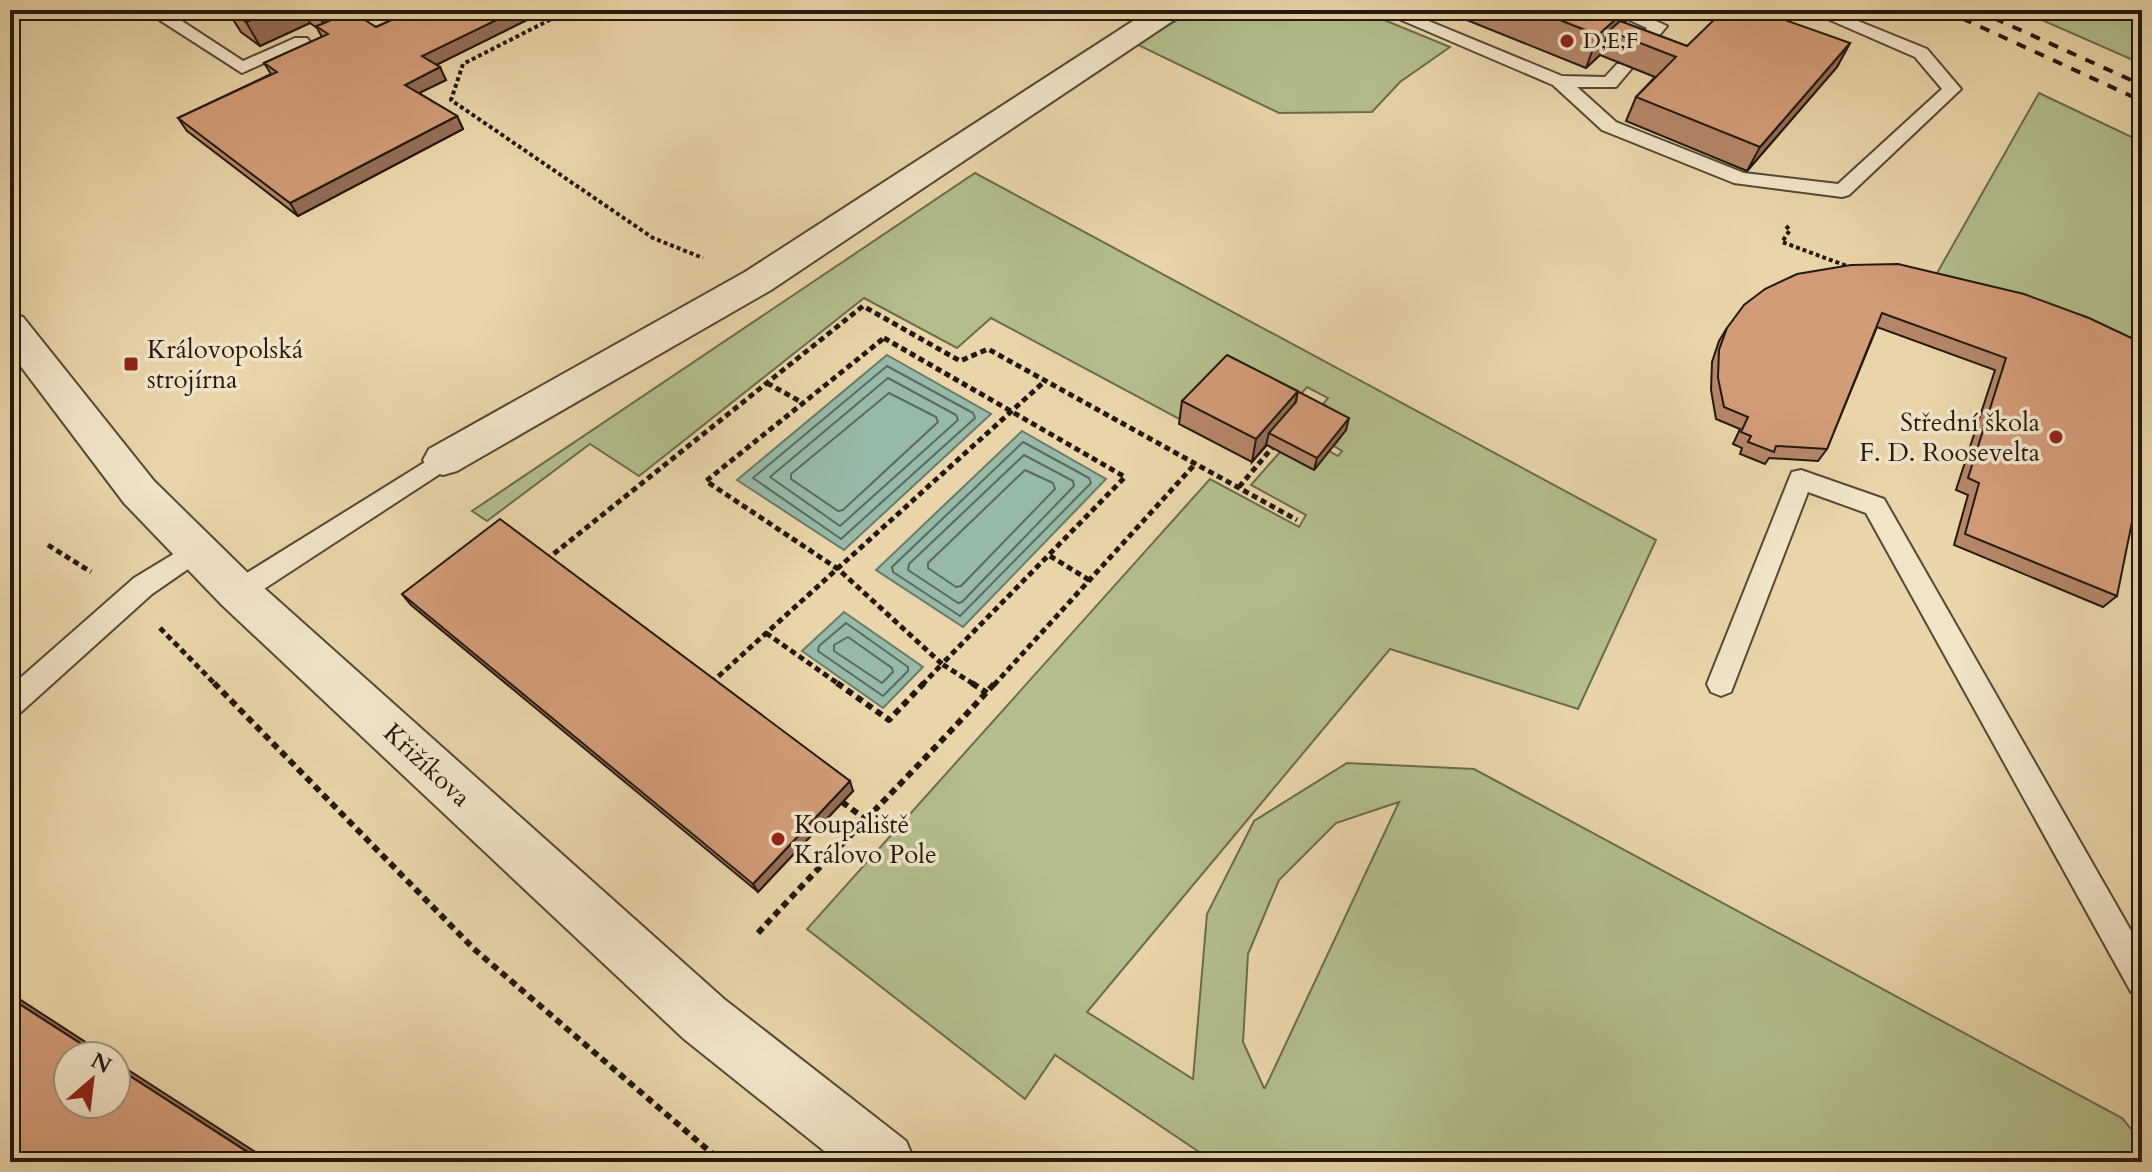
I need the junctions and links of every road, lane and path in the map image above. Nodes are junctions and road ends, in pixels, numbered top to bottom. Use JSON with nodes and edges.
{"nodes":[{"id":1,"x":153,"y":10,"type":"edge"},
{"id":2,"x":569,"y":10,"type":"edge"},
{"id":3,"x":1170,"y":10,"type":"edge"},
{"id":4,"x":1387,"y":10,"type":"edge"},
{"id":5,"x":1616,"y":10,"type":"edge"},
{"id":6,"x":1816,"y":10,"type":"edge"},
{"id":7,"x":301,"y":42,"type":"edge"},
{"id":8,"x":1637,"y":51,"type":"edge"},
{"id":9,"x":1623,"y":68,"type":"edge"},
{"id":10,"x":1559,"y":81,"type":"junction"},
{"id":11,"x":1741,"y":179,"type":"junction"},
{"id":12,"x":1847,"y":266,"type":"edge"},
{"id":13,"x":758,"y":281,"type":"junction"},
{"id":14,"x":10,"y":326,"type":"edge"},
{"id":15,"x":1046,"y":380,"type":"junction"},
{"id":16,"x":767,"y":383,"type":"junction"},
{"id":17,"x":803,"y":403,"type":"junction"},
{"id":18,"x":1012,"y":412,"type":"junction"},
{"id":19,"x":1272,"y":448,"type":"edge"},
{"id":20,"x":443,"y":460,"type":"joint"},
{"id":21,"x":1196,"y":463,"type":"junction"},
{"id":22,"x":1239,"y":487,"type":"junction"},
{"id":23,"x":1297,"y":520,"type":"dead end"},
{"id":24,"x":48,"y":545,"type":"dead end"},
{"id":25,"x":195,"y":551,"type":"junction"},
{"id":26,"x":1050,"y":556,"type":"junction"},
{"id":27,"x":546,"y":560,"type":"edge"},
{"id":28,"x":838,"y":569,"type":"junction"},
{"id":29,"x":1089,"y":580,"type":"junction"},
{"id":30,"x":238,"y":592,"type":"junction"},
{"id":31,"x":130,"y":597,"type":"junction"},
{"id":32,"x":766,"y":633,"type":"junction"},
{"id":33,"x":942,"y":664,"type":"junction"},
{"id":34,"x":710,"y":683,"type":"edge"},
{"id":35,"x":1721,"y":684,"type":"dead end"},
{"id":36,"x":987,"y":693,"type":"junction"},
{"id":37,"x":10,"y":704,"type":"edge"},
{"id":38,"x":842,"y":802,"type":"edge"},
{"id":39,"x":864,"y":818,"type":"junction"},
{"id":40,"x":758,"y":933,"type":"dead end"},
{"id":41,"x":2142,"y":981,"type":"edge"},
{"id":42,"x":722,"y":1162,"type":"edge"},
{"id":43,"x":885,"y":1162,"type":"edge"}],
"edges":[{"from":1,"to":7,"type":"lane"},
{"from":2,"to":13,"type":"path"},
{"from":3,"to":13,"type":"street"},
{"from":4,"to":10,"type":"lane"},
{"from":5,"to":8,"type":"lane"},
{"from":6,"to":11,"type":"lane"},
{"from":9,"to":10,"type":"lane"},
{"from":10,"to":11,"type":"lane"},
{"from":11,"to":12,"type":"path"},
{"from":13,"to":20,"type":"street"},
{"from":14,"to":25,"type":"street","name":"Křižíkova"},
{"from":15,"to":16,"type":"path"},
{"from":15,"to":18,"type":"path"},
{"from":15,"to":21,"type":"path"},
{"from":16,"to":17,"type":"path"},
{"from":16,"to":27,"type":"path"},
{"from":17,"to":18,"type":"path"},
{"from":17,"to":28,"type":"path"},
{"from":18,"to":26,"type":"path"},
{"from":18,"to":28,"type":"path"},
{"from":19,"to":22,"type":"path"},
{"from":20,"to":30,"type":"lane"},
{"from":21,"to":22,"type":"path"},
{"from":21,"to":29,"type":"path"},
{"from":22,"to":23,"type":"path"},
{"from":24,"to":31,"type":"path"},
{"from":25,"to":30,"type":"street","name":"Křižíkova"},
{"from":25,"to":31,"type":"lane"},
{"from":26,"to":29,"type":"path"},
{"from":26,"to":33,"type":"path"},
{"from":28,"to":32,"type":"path"},
{"from":28,"to":33,"type":"path"},
{"from":29,"to":36,"type":"path"},
{"from":30,"to":43,"type":"street","name":"Křižíkova"},
{"from":31,"to":37,"type":"lane"},
{"from":31,"to":42,"type":"path"},
{"from":32,"to":33,"type":"path"},
{"from":32,"to":34,"type":"path"},
{"from":33,"to":36,"type":"path"},
{"from":35,"to":41,"type":"lane"},
{"from":36,"to":39,"type":"path"},
{"from":38,"to":39,"type":"path"},
{"from":39,"to":40,"type":"path"}]}
